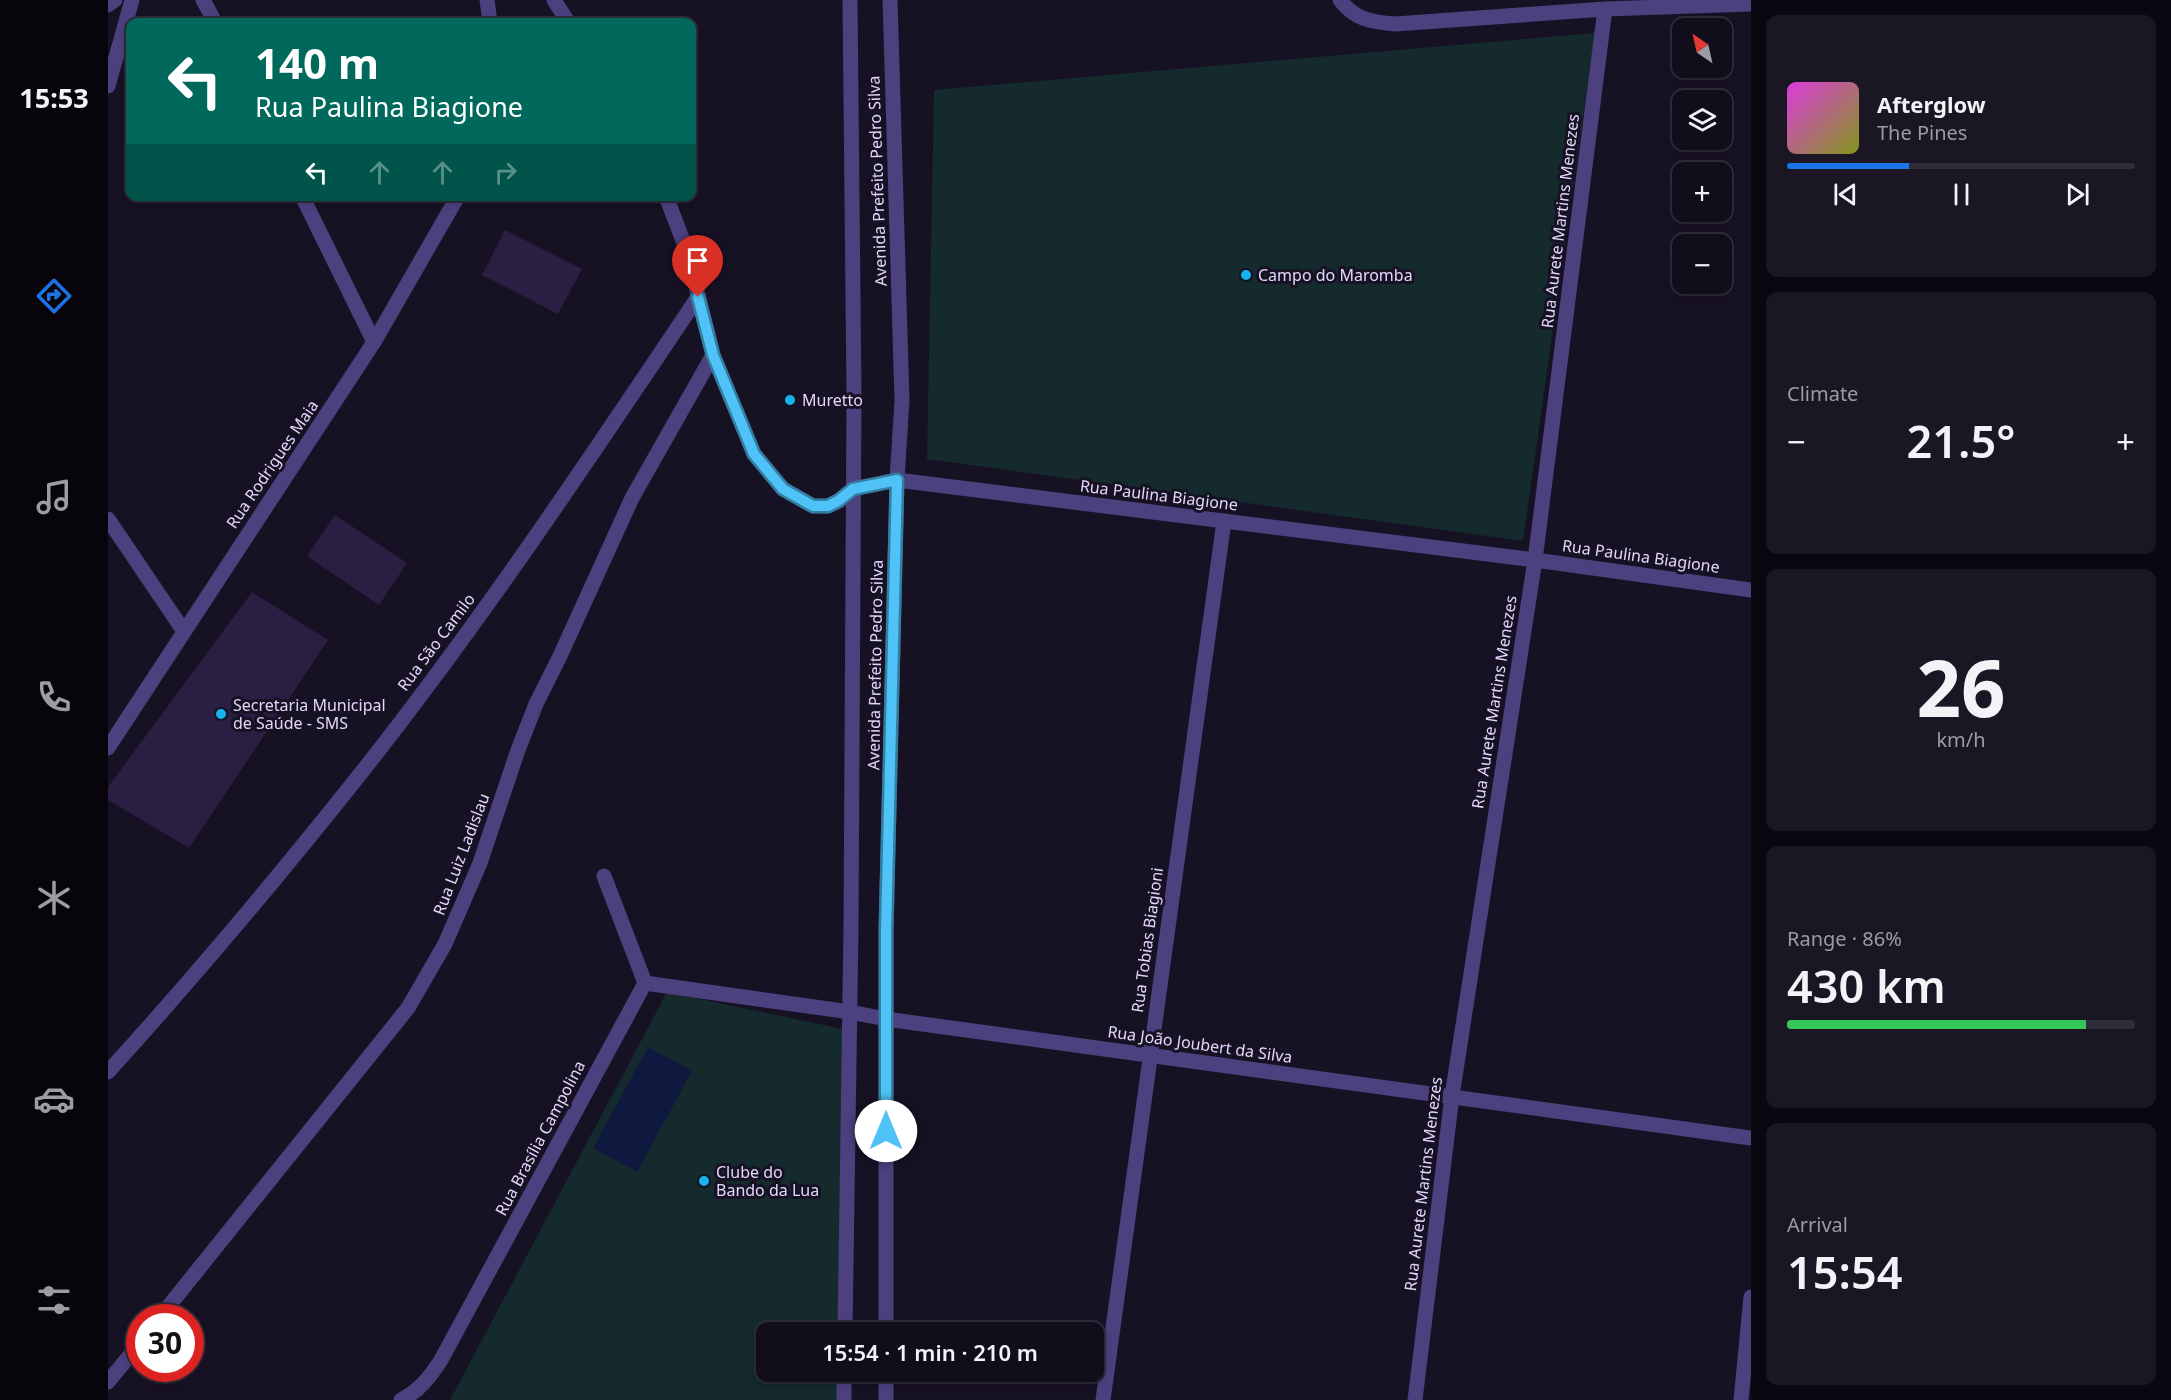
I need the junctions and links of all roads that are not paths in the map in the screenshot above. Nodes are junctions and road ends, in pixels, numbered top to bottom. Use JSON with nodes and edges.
{"nodes":[{"id":1,"x":115,"y":0,"type":"edge"},
{"id":2,"x":132,"y":0,"type":"edge"},
{"id":3,"x":203,"y":0,"type":"edge"},
{"id":4,"x":487,"y":0,"type":"edge"},
{"id":5,"x":554,"y":0,"type":"edge"},
{"id":6,"x":850,"y":0,"type":"edge"},
{"id":7,"x":890,"y":0,"type":"edge"},
{"id":8,"x":1340,"y":0,"type":"edge"},
{"id":9,"x":1712,"y":3,"type":"edge"},
{"id":10,"x":1751,"y":4,"type":"edge"},
{"id":11,"x":108,"y":5,"type":"edge"},
{"id":12,"x":1605,"y":9,"type":"junction"},
{"id":13,"x":127,"y":18,"type":"edge"},
{"id":14,"x":213,"y":18,"type":"edge"},
{"id":15,"x":489,"y":18,"type":"edge"},
{"id":16,"x":565,"y":18,"type":"edge"},
{"id":17,"x":126,"y":22,"type":"edge"},
{"id":18,"x":108,"y":86,"type":"edge"},
{"id":19,"x":304,"y":201,"type":"edge"},
{"id":20,"x":455,"y":201,"type":"edge"},
{"id":21,"x":668,"y":201,"type":"edge"},
{"id":22,"x":698,"y":297,"type":"junction"},
{"id":23,"x":374,"y":342,"type":"junction"},
{"id":24,"x":713,"y":355,"type":"junction"},
{"id":25,"x":897,"y":480,"type":"junction"},
{"id":26,"x":853,"y":489,"type":"junction"},
{"id":27,"x":108,"y":519,"type":"edge"},
{"id":28,"x":1224,"y":521,"type":"junction"},
{"id":29,"x":1535,"y":560,"type":"junction"},
{"id":30,"x":1751,"y":590,"type":"edge"},
{"id":31,"x":183,"y":630,"type":"junction"},
{"id":32,"x":108,"y":748,"type":"edge"},
{"id":33,"x":604,"y":876,"type":"dead end"},
{"id":34,"x":645,"y":983,"type":"junction"},
{"id":35,"x":850,"y":1012,"type":"junction"},
{"id":36,"x":886,"y":1019,"type":"junction"},
{"id":37,"x":1149,"y":1056,"type":"junction"},
{"id":38,"x":108,"y":1072,"type":"edge"},
{"id":39,"x":1452,"y":1095,"type":"junction"},
{"id":40,"x":1751,"y":1138,"type":"edge"},
{"id":41,"x":1751,"y":1297,"type":"edge"},
{"id":42,"x":170,"y":1304,"type":"edge"},
{"id":43,"x":845,"y":1322,"type":"edge"},
{"id":44,"x":886,"y":1322,"type":"edge"},
{"id":45,"x":126,"y":1360,"type":"edge"},
{"id":46,"x":844,"y":1382,"type":"edge"},
{"id":47,"x":886,"y":1382,"type":"edge"},
{"id":48,"x":108,"y":1383,"type":"edge"},
{"id":49,"x":401,"y":1400,"type":"edge"},
{"id":50,"x":844,"y":1400,"type":"edge"},
{"id":51,"x":886,"y":1400,"type":"edge"},
{"id":52,"x":1103,"y":1400,"type":"edge"},
{"id":53,"x":1415,"y":1400,"type":"edge"},
{"id":54,"x":1741,"y":1400,"type":"edge"}],
"edges":[{"from":1,"to":11,"type":"street"},
{"from":2,"to":13,"type":"street"},
{"from":3,"to":14,"type":"street"},
{"from":4,"to":15,"type":"street"},
{"from":5,"to":16,"type":"street"},
{"from":6,"to":26,"type":"street","name":"Avenida Prefeito Pedro Silva"},
{"from":7,"to":25,"type":"street","name":"Avenida Prefeito Pedro Silva"},
{"from":8,"to":12,"type":"street"},
{"from":9,"to":10,"type":"street"},
{"from":9,"to":12,"type":"street"},
{"from":12,"to":29,"type":"street","name":"Rua Aurete Martins Menezes"},
{"from":17,"to":18,"type":"street"},
{"from":19,"to":23,"type":"street"},
{"from":20,"to":23,"type":"street","name":"Rua Rodrigues Maia"},
{"from":21,"to":22,"type":"street"},
{"from":22,"to":24,"type":"street","name":"Rua Paulina Biagione"},
{"from":22,"to":38,"type":"street","name":"Rua São Camilo"},
{"from":23,"to":31,"type":"street","name":"Rua Rodrigues Maia"},
{"from":24,"to":26,"type":"street","name":"Rua Paulina Biagione"},
{"from":24,"to":42,"type":"street","name":"Rua Luiz Ladislau"},
{"from":25,"to":26,"type":"street","name":"Rua Paulina Biagione"},
{"from":25,"to":28,"type":"street","name":"Rua Paulina Biagione"},
{"from":25,"to":36,"type":"street","name":"Avenida Prefeito Pedro Silva"},
{"from":26,"to":35,"type":"street","name":"Avenida Prefeito Pedro Silva"},
{"from":27,"to":31,"type":"street"},
{"from":28,"to":29,"type":"street","name":"Rua Paulina Biagione"},
{"from":28,"to":37,"type":"street","name":"Rua Tobias Biagioni"},
{"from":29,"to":30,"type":"street","name":"Rua Paulina Biagione"},
{"from":29,"to":39,"type":"street","name":"Rua Aurete Martins Menezes"},
{"from":31,"to":32,"type":"street","name":"Rua Rodrigues Maia"},
{"from":33,"to":34,"type":"street"},
{"from":34,"to":35,"type":"street","name":"Rua João Joubert da Silva"},
{"from":34,"to":49,"type":"street","name":"Rua Brasília Campolina"},
{"from":35,"to":36,"type":"street","name":"Rua João Joubert da Silva"},
{"from":35,"to":43,"type":"street","name":"Avenida Prefeito Pedro Silva"},
{"from":36,"to":37,"type":"street","name":"Rua João Joubert da Silva"},
{"from":36,"to":44,"type":"street","name":"Avenida Prefeito Pedro Silva"},
{"from":37,"to":39,"type":"street","name":"Rua João Joubert da Silva"},
{"from":37,"to":52,"type":"street","name":"Rua Tobias Biagioni"},
{"from":39,"to":40,"type":"street","name":"Rua João Joubert da Silva"},
{"from":39,"to":53,"type":"street","name":"Rua Aurete Martins Menezes"},
{"from":41,"to":54,"type":"street"},
{"from":45,"to":48,"type":"street"},
{"from":46,"to":50,"type":"street"},
{"from":47,"to":51,"type":"street"}]}
